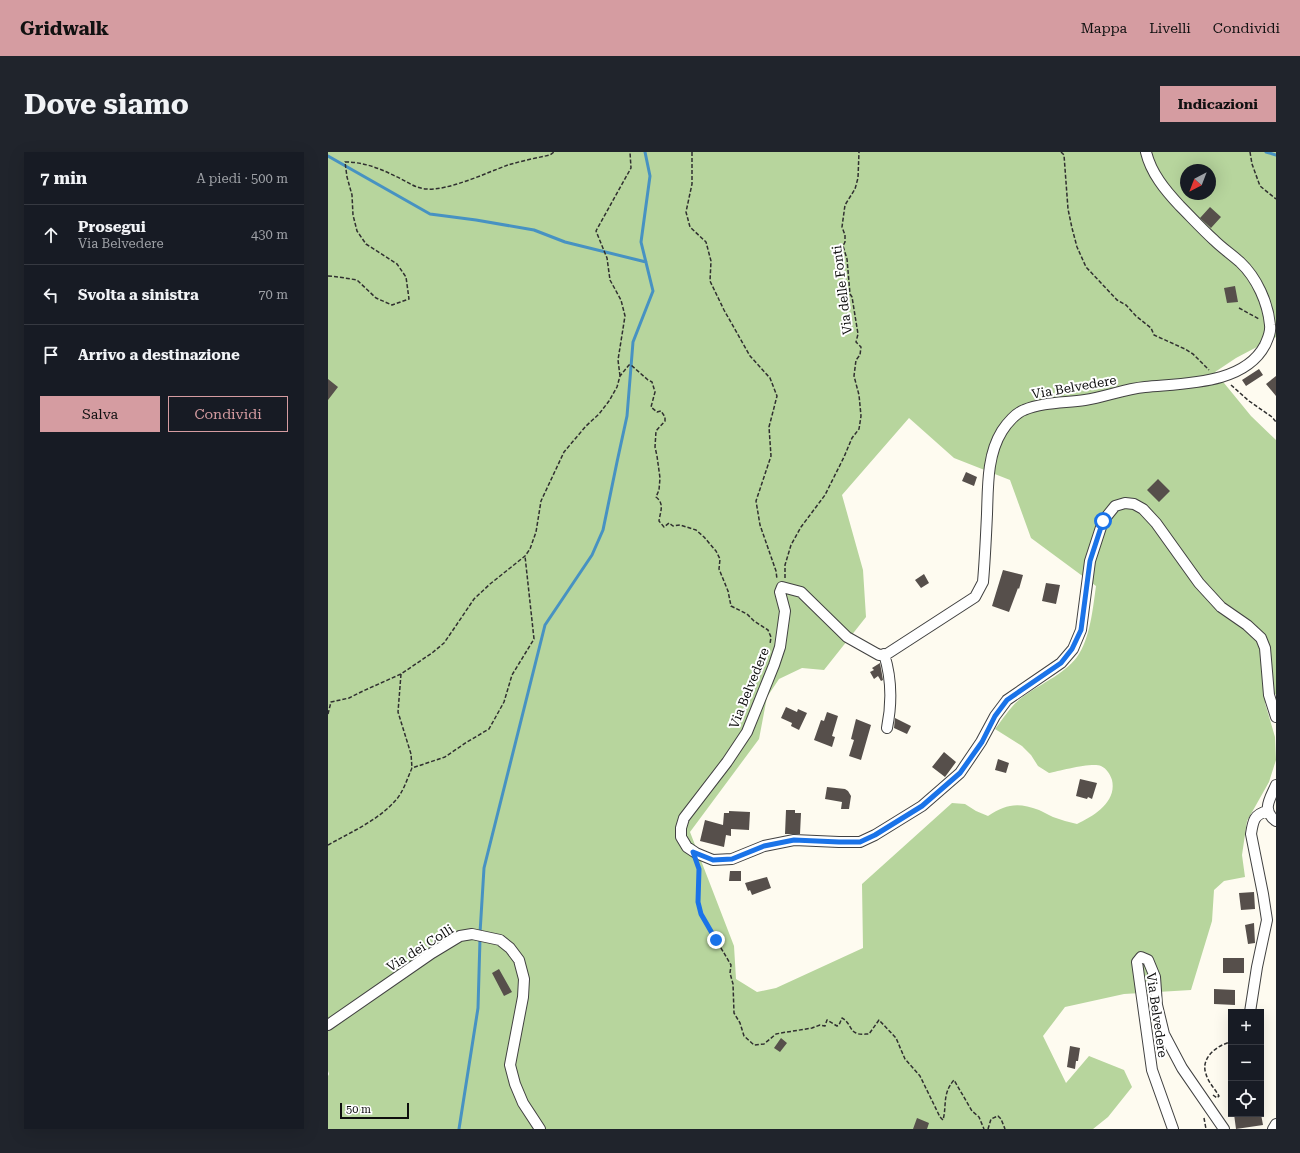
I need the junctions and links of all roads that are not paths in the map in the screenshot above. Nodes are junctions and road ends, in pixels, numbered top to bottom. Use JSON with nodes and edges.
{"nodes":[{"id":1,"x":1146,"y":152,"type":"edge"},
{"id":2,"x":884,"y":654,"type":"junction"},
{"id":3,"x":1276,"y":717,"type":"edge"},
{"id":4,"x":887,"y":728,"type":"dead end"},
{"id":5,"x":1276,"y":785,"type":"edge"},
{"id":6,"x":1268,"y":811,"type":"junction"},
{"id":7,"x":1276,"y":822,"type":"edge"},
{"id":8,"x":1251,"y":1009,"type":"edge"},
{"id":9,"x":328,"y":1025,"type":"edge"},
{"id":10,"x":1276,"y":1124,"type":"edge"},
{"id":11,"x":540,"y":1129,"type":"edge"},
{"id":12,"x":1173,"y":1129,"type":"edge"},
{"id":13,"x":1224,"y":1129,"type":"edge"},
{"id":14,"x":1273,"y":1129,"type":"edge"}],
"edges":[{"from":1,"to":2,"type":"street","name":"Via Belvedere"},
{"from":2,"to":3,"type":"street","name":"Via Belvedere"},
{"from":2,"to":4,"type":"street"},
{"from":5,"to":6,"type":"street"},
{"from":6,"to":7,"type":"street"},
{"from":6,"to":8,"type":"street"},
{"from":9,"to":11,"type":"street","name":"Via dei Colli"},
{"from":10,"to":14,"type":"street"},
{"from":12,"to":13,"type":"street","name":"Via Belvedere"}]}
